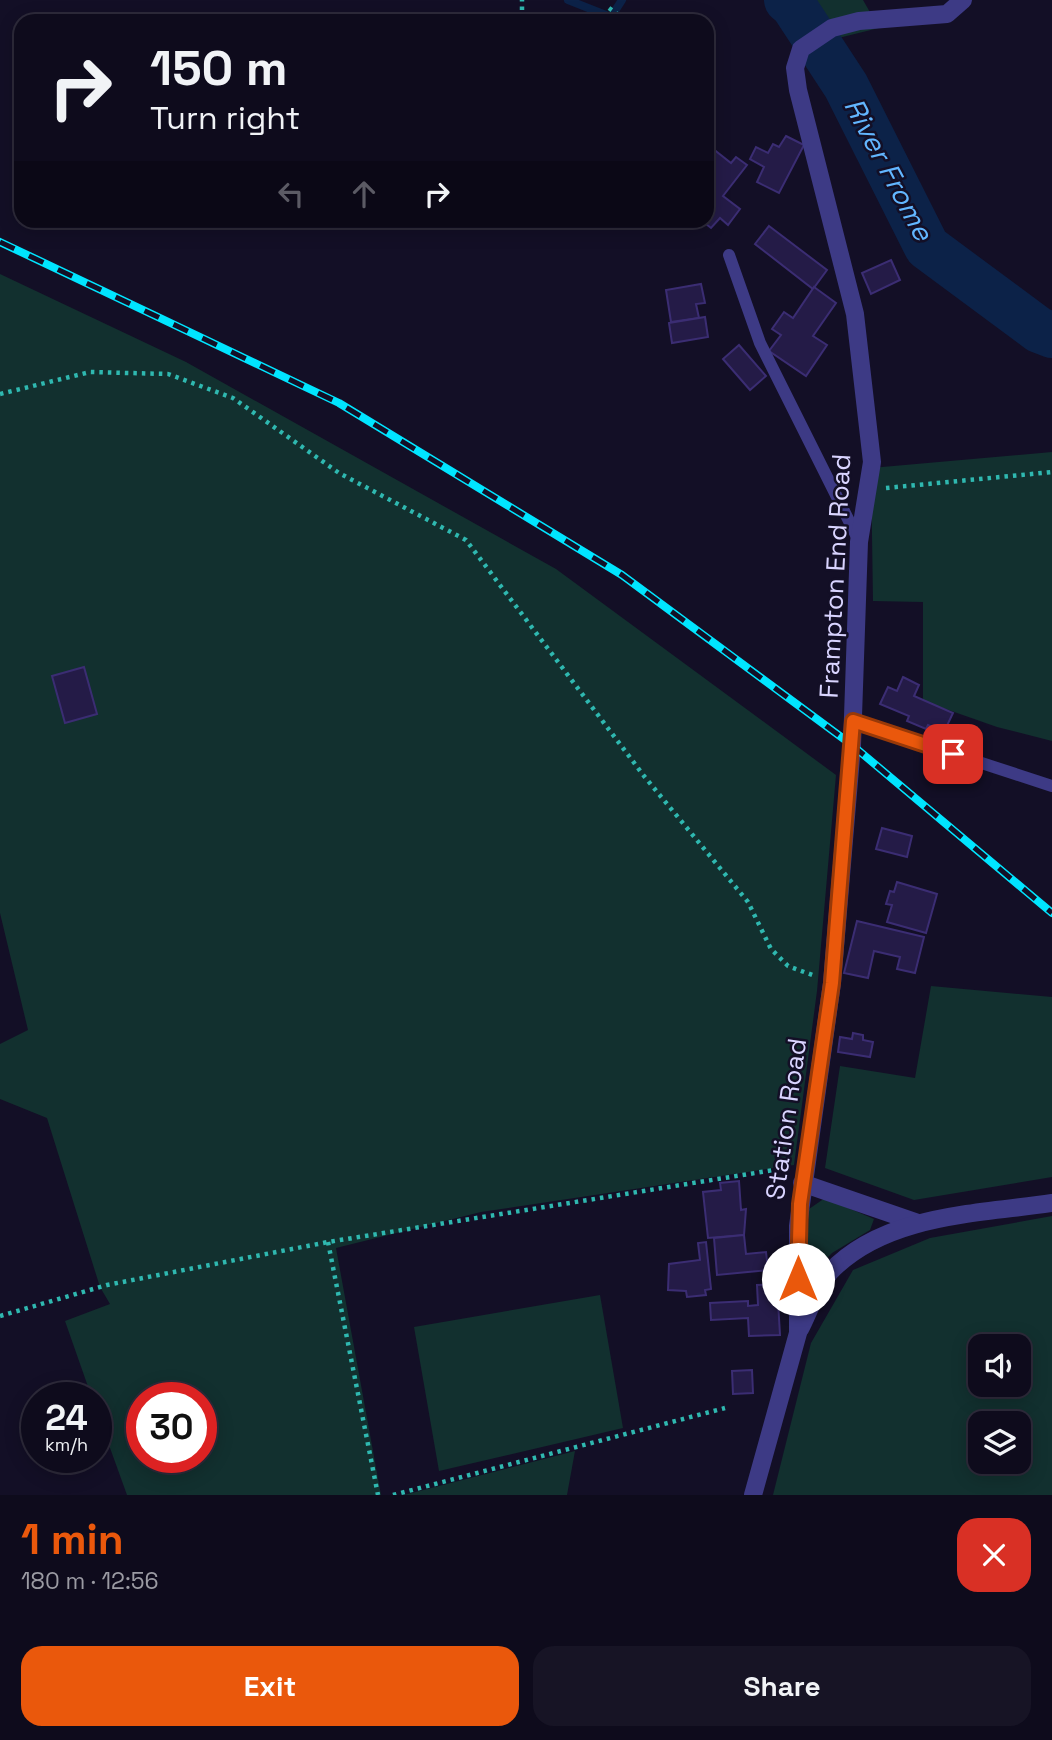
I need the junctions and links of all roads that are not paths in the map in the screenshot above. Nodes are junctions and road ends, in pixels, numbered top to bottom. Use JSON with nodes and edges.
{"nodes":[{"id":1,"x":963,"y":0,"type":"edge"},
{"id":2,"x":729,"y":255,"type":"dead end"},
{"id":3,"x":859,"y":542,"type":"junction"},
{"id":4,"x":853,"y":721,"type":"junction"},
{"id":5,"x":852,"y":745,"type":"joint"},
{"id":6,"x":1052,"y":786,"type":"edge"},
{"id":7,"x":804,"y":1174,"type":"junction"},
{"id":8,"x":1052,"y":1203,"type":"edge"},
{"id":9,"x":918,"y":1223,"type":"junction"},
{"id":10,"x":798,"y":1333,"type":"junction"},
{"id":11,"x":753,"y":1495,"type":"edge"}],
"edges":[{"from":1,"to":3,"type":"street","name":"Frampton End Road"},
{"from":2,"to":3,"type":"lane"},
{"from":3,"to":4,"type":"street","name":"Frampton End Road"},
{"from":4,"to":5,"type":"street","name":"Frampton End Road"},
{"from":4,"to":6,"type":"lane"},
{"from":5,"to":7,"type":"street","name":"Station Road"},
{"from":7,"to":9,"type":"street"},
{"from":7,"to":10,"type":"street","name":"Station Road"},
{"from":8,"to":9,"type":"street"},
{"from":9,"to":10,"type":"street"},
{"from":10,"to":11,"type":"street","name":"Station Road"}]}
